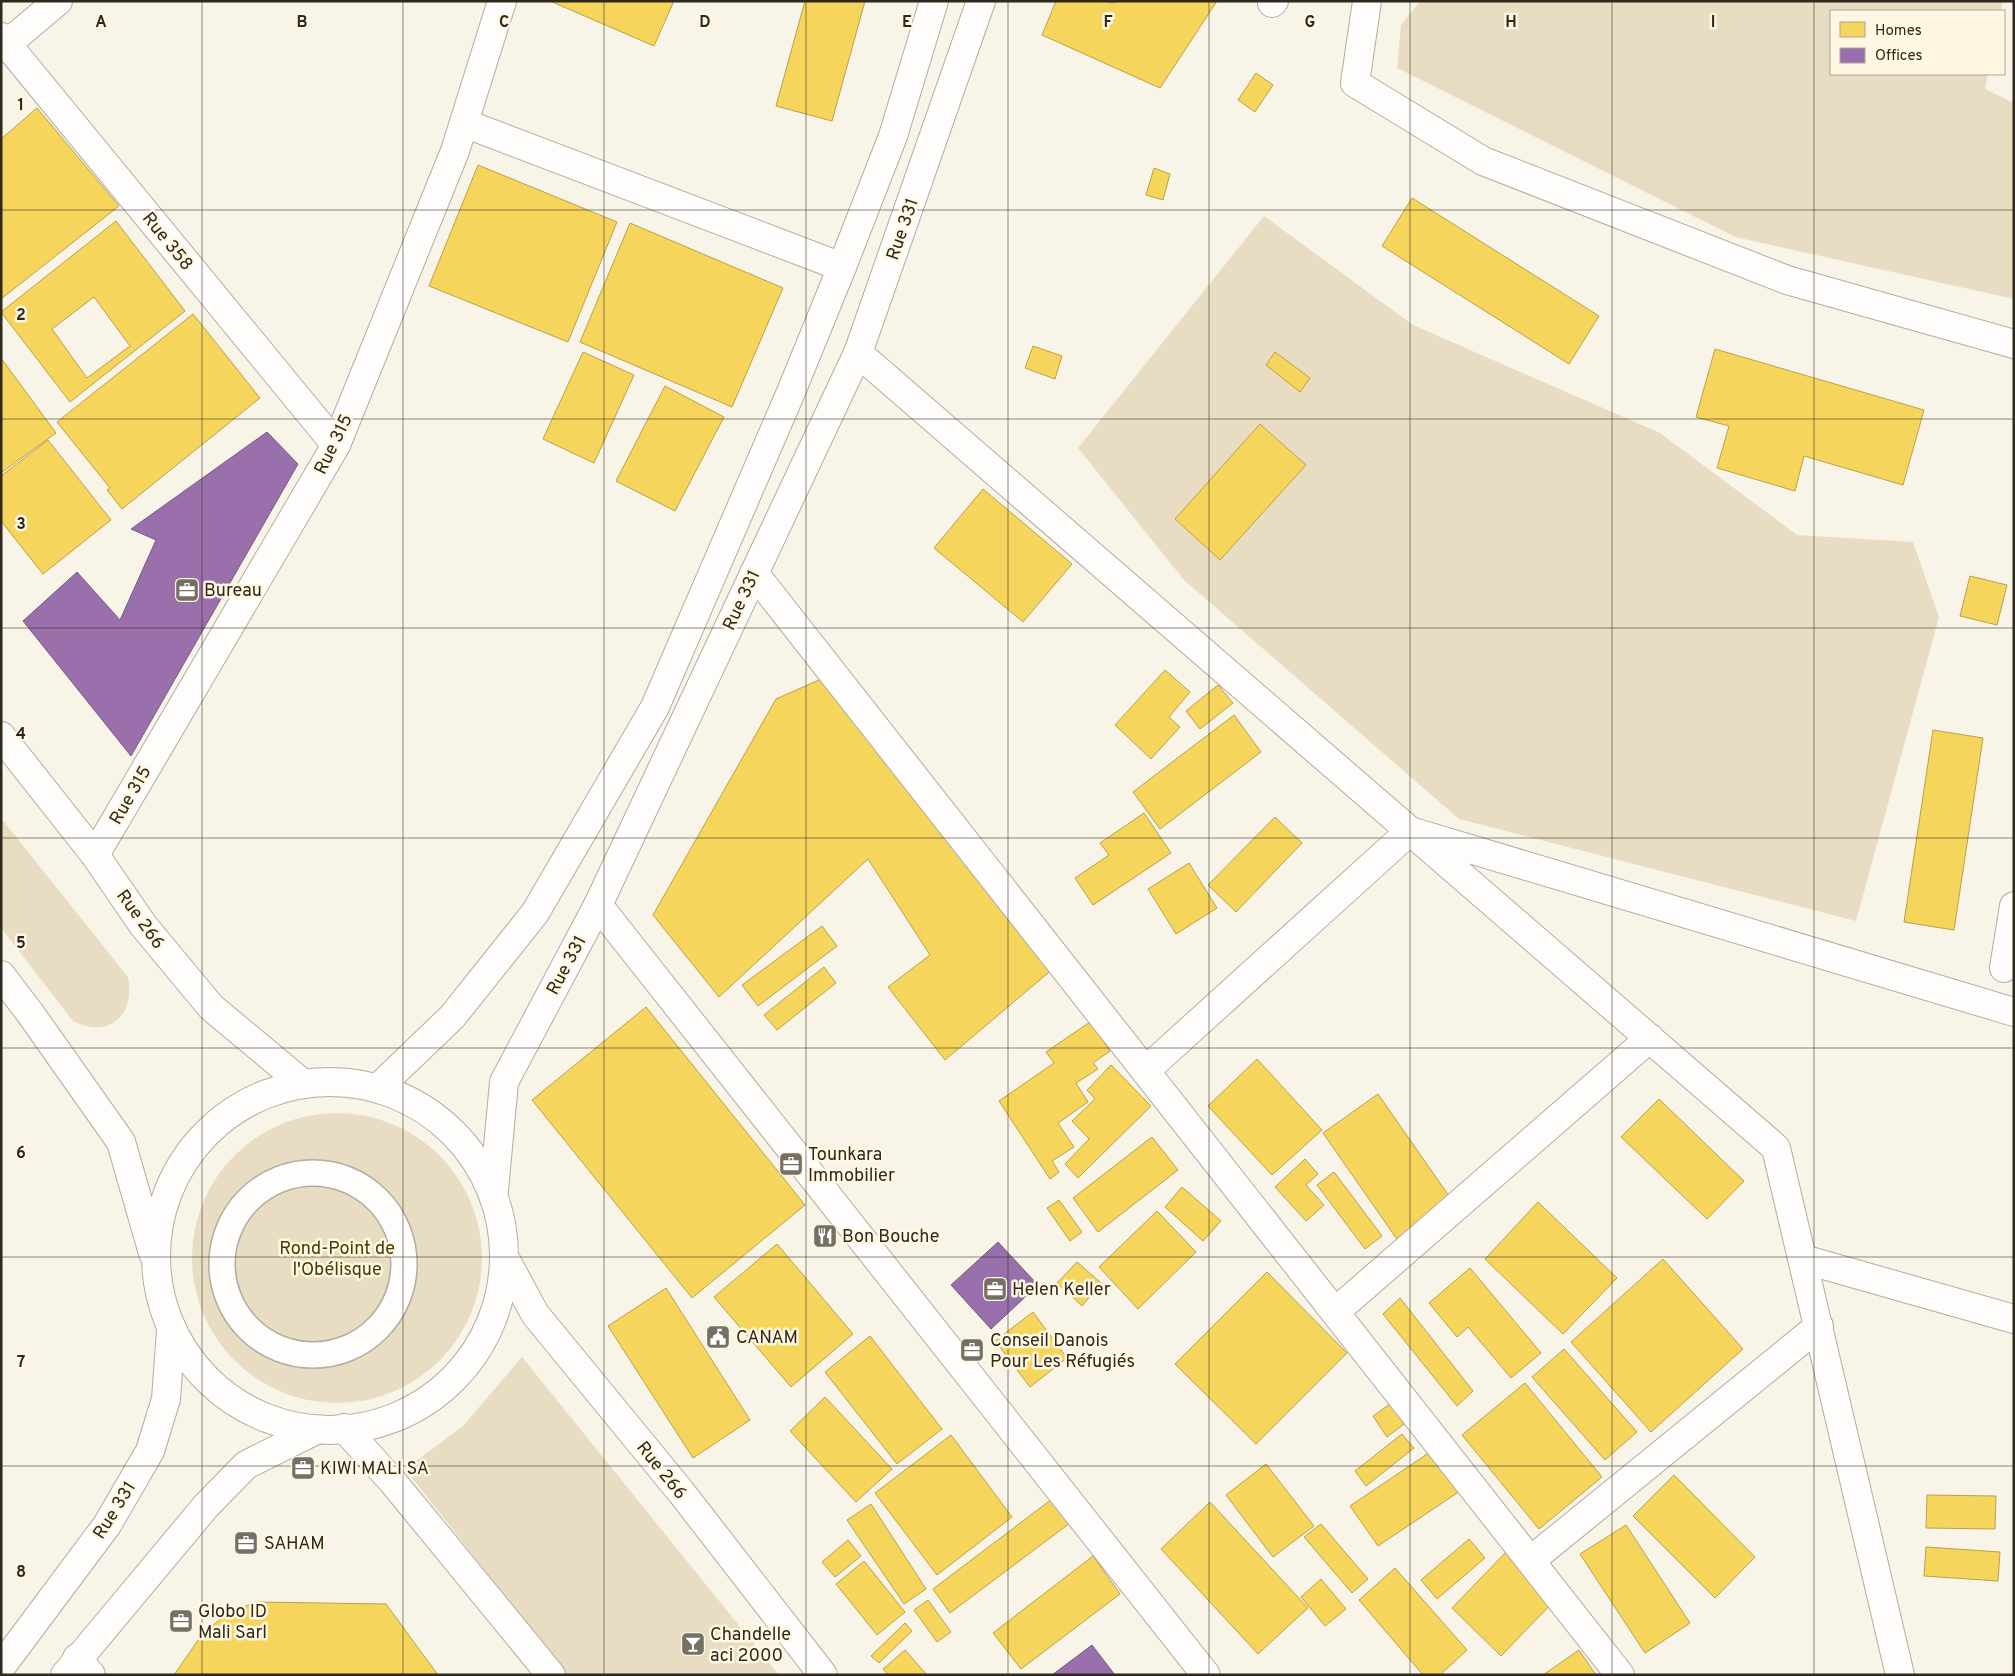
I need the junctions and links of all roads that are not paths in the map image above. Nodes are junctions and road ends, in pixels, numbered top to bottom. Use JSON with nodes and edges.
{"nodes":[{"id":1,"x":58,"y":1,"type":"edge"},
{"id":2,"x":502,"y":1,"type":"edge"},
{"id":3,"x":934,"y":1,"type":"edge"},
{"id":4,"x":981,"y":1,"type":"edge"},
{"id":5,"x":1367,"y":1,"type":"edge"},
{"id":6,"x":4,"y":41,"type":"edge"},
{"id":7,"x":464,"y":123,"type":"junction"},
{"id":8,"x":842,"y":267,"type":"junction"},
{"id":9,"x":2014,"y":344,"type":"edge"},
{"id":10,"x":858,"y":354,"type":"junction"},
{"id":11,"x":336,"y":445,"type":"junction"},
{"id":12,"x":754,"y":573,"type":"junction"},
{"id":13,"x":1,"y":736,"type":"edge"},
{"id":14,"x":1410,"y":831,"type":"junction"},
{"id":15,"x":95,"y":854,"type":"junction"},
{"id":16,"x":598,"y":905,"type":"junction"},
{"id":17,"x":2014,"y":906,"type":"edge"},
{"id":18,"x":2004,"y":968,"type":"dead end"},
{"id":19,"x":1,"y":975,"type":"edge"},
{"id":20,"x":2014,"y":1012,"type":"edge"},
{"id":21,"x":1650,"y":1038,"type":"junction"},
{"id":22,"x":1145,"y":1071,"type":"junction"},
{"id":23,"x":300,"y":1082,"type":"junction"},
{"id":24,"x":380,"y":1086,"type":"junction"},
{"id":25,"x":494,"y":1190,"type":"junction"},
{"id":26,"x":1803,"y":1259,"type":"junction"},
{"id":27,"x":156,"y":1262,"type":"junction"},
{"id":28,"x":506,"y":1262,"type":"junction"},
{"id":29,"x":234,"y":1310,"type":"joint"},
{"id":30,"x":1334,"y":1312,"type":"junction"},
{"id":31,"x":2014,"y":1319,"type":"edge"},
{"id":32,"x":1819,"y":1326,"type":"junction"},
{"id":33,"x":171,"y":1330,"type":"junction"},
{"id":34,"x":344,"y":1428,"type":"junction"},
{"id":35,"x":316,"y":1430,"type":"junction"},
{"id":36,"x":1530,"y":1562,"type":"junction"},
{"id":37,"x":1,"y":1667,"type":"edge"},
{"id":38,"x":78,"y":1669,"type":"edge"},
{"id":39,"x":551,"y":1675,"type":"edge"},
{"id":40,"x":823,"y":1675,"type":"edge"},
{"id":41,"x":1206,"y":1675,"type":"edge"},
{"id":42,"x":1620,"y":1675,"type":"edge"},
{"id":43,"x":1900,"y":1675,"type":"edge"}],
"edges":[{"from":1,"to":6,"type":"street"},
{"from":2,"to":7,"type":"street","name":"Rue 315"},
{"from":3,"to":8,"type":"street","name":"Rue 331"},
{"from":4,"to":10,"type":"street","name":"Rue 331"},
{"from":5,"to":9,"type":"street"},
{"from":6,"to":11,"type":"street","name":"Rue 358"},
{"from":7,"to":8,"type":"street"},
{"from":7,"to":11,"type":"street","name":"Rue 315"},
{"from":8,"to":24,"type":"street","name":"Rue 331"},
{"from":10,"to":12,"type":"street","name":"Rue 331"},
{"from":10,"to":14,"type":"street"},
{"from":11,"to":15,"type":"street","name":"Rue 315"},
{"from":12,"to":16,"type":"street","name":"Rue 331"},
{"from":12,"to":22,"type":"street"},
{"from":13,"to":15,"type":"street","name":"Rue 266"},
{"from":14,"to":20,"type":"street"},
{"from":14,"to":21,"type":"street"},
{"from":14,"to":22,"type":"street"},
{"from":15,"to":23,"type":"street","name":"Rue 266"},
{"from":16,"to":25,"type":"street","name":"Rue 331"},
{"from":16,"to":41,"type":"street"},
{"from":17,"to":18,"type":"street"},
{"from":19,"to":27,"type":"street"},
{"from":21,"to":26,"type":"street"},
{"from":21,"to":30,"type":"street"},
{"from":22,"to":30,"type":"street"},
{"from":23,"to":24,"type":"street"},
{"from":23,"to":27,"type":"street"},
{"from":24,"to":25,"type":"street"},
{"from":25,"to":28,"type":"street"},
{"from":26,"to":31,"type":"street"},
{"from":26,"to":32,"type":"street"},
{"from":27,"to":33,"type":"street"},
{"from":28,"to":34,"type":"street"},
{"from":28,"to":40,"type":"street","name":"Rue 266"},
{"from":29,"to":29,"type":"street"},
{"from":30,"to":36,"type":"street"},
{"from":32,"to":36,"type":"street"},
{"from":32,"to":43,"type":"street"},
{"from":33,"to":35,"type":"street"},
{"from":33,"to":37,"type":"street","name":"Rue 331"},
{"from":34,"to":35,"type":"street"},
{"from":34,"to":39,"type":"street"},
{"from":35,"to":38,"type":"street"},
{"from":36,"to":42,"type":"street"}]}
